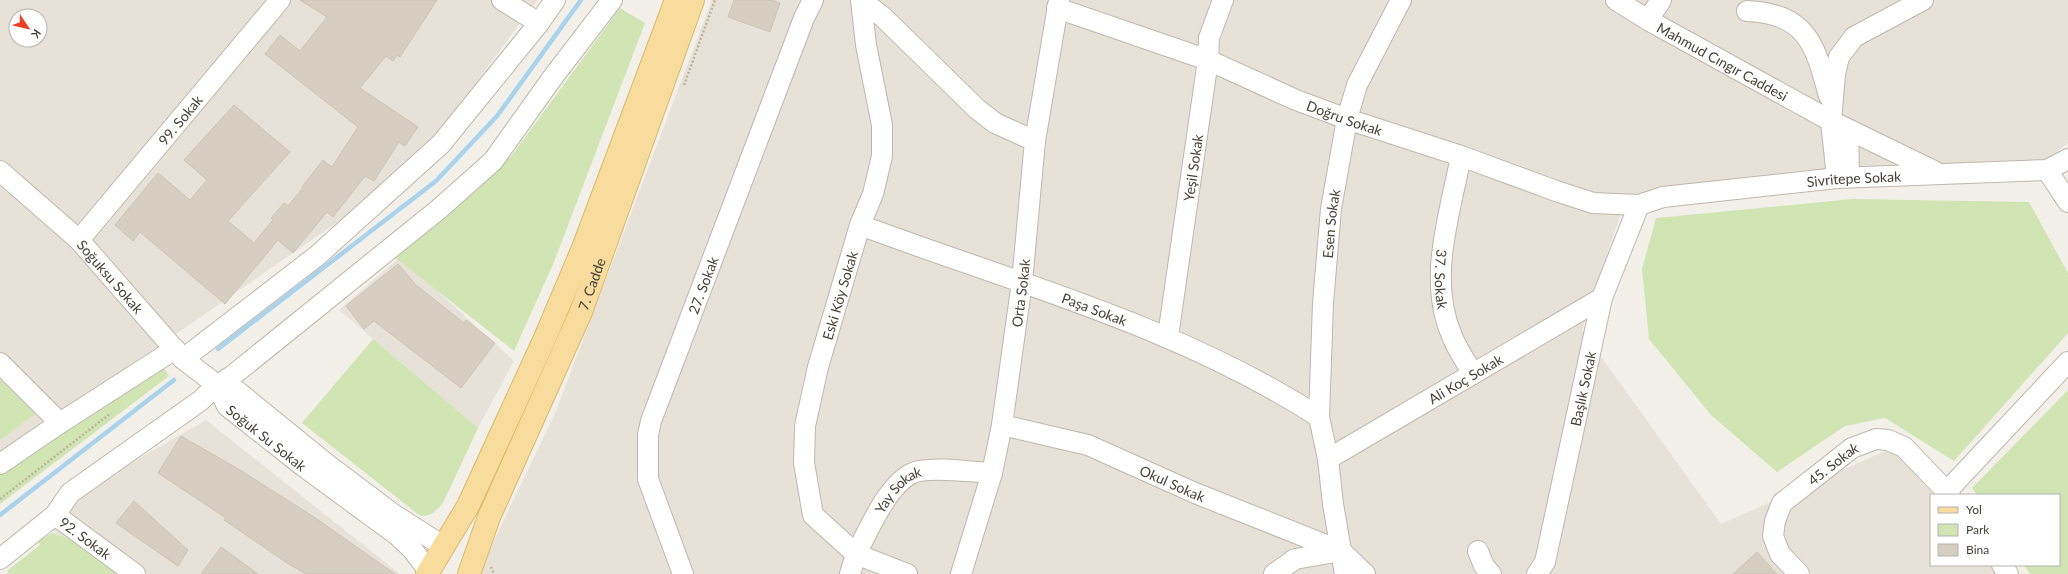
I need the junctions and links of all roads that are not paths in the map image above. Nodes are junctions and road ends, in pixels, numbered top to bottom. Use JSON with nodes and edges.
{"nodes":[{"id":1,"x":280,"y":0,"type":"edge"},
{"id":2,"x":502,"y":0,"type":"edge"},
{"id":3,"x":555,"y":0,"type":"edge"},
{"id":4,"x":612,"y":0,"type":"edge"},
{"id":5,"x":676,"y":0,"type":"edge"},
{"id":6,"x":693,"y":0,"type":"edge"},
{"id":7,"x":813,"y":0,"type":"edge"},
{"id":8,"x":861,"y":0,"type":"edge"},
{"id":9,"x":1223,"y":0,"type":"edge"},
{"id":10,"x":1401,"y":0,"type":"edge"},
{"id":11,"x":1616,"y":0,"type":"edge"},
{"id":12,"x":1661,"y":0,"type":"edge"},
{"id":13,"x":1923,"y":0,"type":"edge"},
{"id":14,"x":1058,"y":4,"type":"edge"},
{"id":15,"x":1747,"y":11,"type":"dead end"},
{"id":16,"x":1648,"y":20,"type":"junction"},
{"id":17,"x":539,"y":23,"type":"junction"},
{"id":18,"x":1208,"y":60,"type":"junction"},
{"id":19,"x":1347,"y":119,"type":"junction"},
{"id":20,"x":1837,"y":119,"type":"junction"},
{"id":21,"x":1035,"y":141,"type":"junction"},
{"id":22,"x":1461,"y":156,"type":"junction"},
{"id":23,"x":2068,"y":159,"type":"edge"},
{"id":24,"x":2048,"y":170,"type":"junction"},
{"id":25,"x":0,"y":171,"type":"edge"},
{"id":26,"x":1939,"y":173,"type":"junction"},
{"id":27,"x":1843,"y":178,"type":"junction"},
{"id":28,"x":2068,"y":202,"type":"edge"},
{"id":29,"x":1639,"y":205,"type":"junction"},
{"id":30,"x":860,"y":225,"type":"junction"},
{"id":31,"x":79,"y":240,"type":"junction"},
{"id":32,"x":1022,"y":282,"type":"junction"},
{"id":33,"x":1602,"y":298,"type":"junction"},
{"id":34,"x":1168,"y":336,"type":"junction"},
{"id":35,"x":179,"y":354,"type":"junction"},
{"id":36,"x":2068,"y":362,"type":"edge"},
{"id":37,"x":0,"y":363,"type":"edge"},
{"id":38,"x":1473,"y":374,"type":"junction"},
{"id":39,"x":217,"y":385,"type":"junction"},
{"id":40,"x":1319,"y":417,"type":"junction"},
{"id":41,"x":60,"y":423,"type":"junction"},
{"id":42,"x":1002,"y":425,"type":"junction"},
{"id":43,"x":1328,"y":459,"type":"junction"},
{"id":44,"x":0,"y":464,"type":"edge"},
{"id":45,"x":992,"y":473,"type":"junction"},
{"id":46,"x":1948,"y":493,"type":"edge"},
{"id":47,"x":55,"y":515,"type":"junction"},
{"id":48,"x":443,"y":546,"type":"junction"},
{"id":49,"x":1478,"y":550,"type":"dead end"},
{"id":50,"x":1341,"y":551,"type":"junction"},
{"id":51,"x":856,"y":554,"type":"junction"},
{"id":52,"x":0,"y":559,"type":"edge"},
{"id":53,"x":475,"y":570,"type":"edge"},
{"id":54,"x":1546,"y":570,"type":"edge"},
{"id":55,"x":429,"y":573,"type":"edge"},
{"id":56,"x":135,"y":574,"type":"edge"},
{"id":57,"x":683,"y":574,"type":"edge"},
{"id":58,"x":850,"y":574,"type":"edge"},
{"id":59,"x":907,"y":574,"type":"edge"},
{"id":60,"x":961,"y":574,"type":"edge"},
{"id":61,"x":1274,"y":574,"type":"edge"},
{"id":62,"x":1345,"y":574,"type":"edge"},
{"id":63,"x":1366,"y":574,"type":"edge"},
{"id":64,"x":1492,"y":574,"type":"edge"},
{"id":65,"x":1799,"y":574,"type":"edge"}],
"edges":[{"from":1,"to":31,"type":"street","name":"99. Sokak"},
{"from":2,"to":17,"type":"street"},
{"from":3,"to":17,"type":"street"},
{"from":4,"to":39,"type":"street"},
{"from":5,"to":48,"type":"main road","name":"7. Cadde"},
{"from":6,"to":53,"type":"main road","name":"7. Cadde"},
{"from":7,"to":57,"type":"street","name":"27. Sokak"},
{"from":8,"to":21,"type":"street"},
{"from":8,"to":30,"type":"street","name":"Eski Köy Sokak"},
{"from":9,"to":18,"type":"street","name":"Yeşil Sokak"},
{"from":10,"to":19,"type":"street","name":"Esen Sokak"},
{"from":11,"to":16,"type":"street","name":"Mahmud Cıngır Caddesi"},
{"from":12,"to":16,"type":"street"},
{"from":13,"to":20,"type":"street"},
{"from":14,"to":18,"type":"street","name":"Doğru Sokak"},
{"from":14,"to":21,"type":"street","name":"Orta Sokak"},
{"from":15,"to":20,"type":"street"},
{"from":16,"to":20,"type":"street","name":"Mahmud Cıngır Caddesi"},
{"from":17,"to":35,"type":"street"},
{"from":18,"to":19,"type":"street","name":"Doğru Sokak"},
{"from":18,"to":34,"type":"street","name":"Yeşil Sokak"},
{"from":19,"to":22,"type":"street","name":"Doğru Sokak"},
{"from":19,"to":40,"type":"street","name":"Esen Sokak"},
{"from":20,"to":26,"type":"street","name":"Mahmud Cıngır Caddesi"},
{"from":20,"to":27,"type":"street"},
{"from":21,"to":32,"type":"street","name":"Orta Sokak"},
{"from":22,"to":29,"type":"street","name":"Doğru Sokak"},
{"from":22,"to":38,"type":"street","name":"37. Sokak"},
{"from":23,"to":24,"type":"street","name":"Sivritepe Sokak"},
{"from":24,"to":26,"type":"street","name":"Sivritepe Sokak"},
{"from":24,"to":28,"type":"street"},
{"from":25,"to":31,"type":"street","name":"Soğuksu Sokak"},
{"from":26,"to":27,"type":"street","name":"Sivritepe Sokak"},
{"from":27,"to":29,"type":"street","name":"Sivritepe Sokak"},
{"from":29,"to":33,"type":"street","name":"Başlık Sokak"},
{"from":30,"to":32,"type":"street","name":"Paşa Sokak"},
{"from":30,"to":51,"type":"street","name":"Eski Köy Sokak"},
{"from":31,"to":35,"type":"street","name":"Soğuksu Sokak"},
{"from":32,"to":34,"type":"street","name":"Paşa Sokak"},
{"from":32,"to":42,"type":"street","name":"Orta Sokak"},
{"from":33,"to":38,"type":"street","name":"Ali Koç Sokak"},
{"from":33,"to":54,"type":"street","name":"Başlık Sokak"},
{"from":34,"to":40,"type":"street","name":"Paşa Sokak"},
{"from":35,"to":39,"type":"street","name":"Soğuksu Sokak"},
{"from":35,"to":41,"type":"street"},
{"from":36,"to":46,"type":"street"},
{"from":37,"to":41,"type":"street"},
{"from":38,"to":43,"type":"street","name":"Ali Koç Sokak"},
{"from":39,"to":47,"type":"street"},
{"from":39,"to":48,"type":"street","name":"Soğuk Su Sokak"},
{"from":39,"to":55,"type":"street","name":"Soğuk Su Sokak"},
{"from":40,"to":43,"type":"street","name":"Esen Sokak"},
{"from":41,"to":44,"type":"street"},
{"from":42,"to":45,"type":"street","name":"Orta Sokak"},
{"from":42,"to":50,"type":"street","name":"Okul Sokak"},
{"from":43,"to":50,"type":"street","name":"Esen Sokak"},
{"from":45,"to":51,"type":"street","name":"Yay Sokak"},
{"from":45,"to":60,"type":"street","name":"Orta Sokak"},
{"from":46,"to":65,"type":"street","name":"45. Sokak"},
{"from":47,"to":52,"type":"street"},
{"from":47,"to":56,"type":"street","name":"92. Sokak"},
{"from":48,"to":53,"type":"main road"},
{"from":48,"to":55,"type":"main road","name":"7. Cadde"},
{"from":49,"to":64,"type":"street"},
{"from":50,"to":61,"type":"street"},
{"from":50,"to":62,"type":"street","name":"Esen Sokak"},
{"from":50,"to":63,"type":"street"},
{"from":51,"to":58,"type":"street"},
{"from":51,"to":59,"type":"street"}]}
